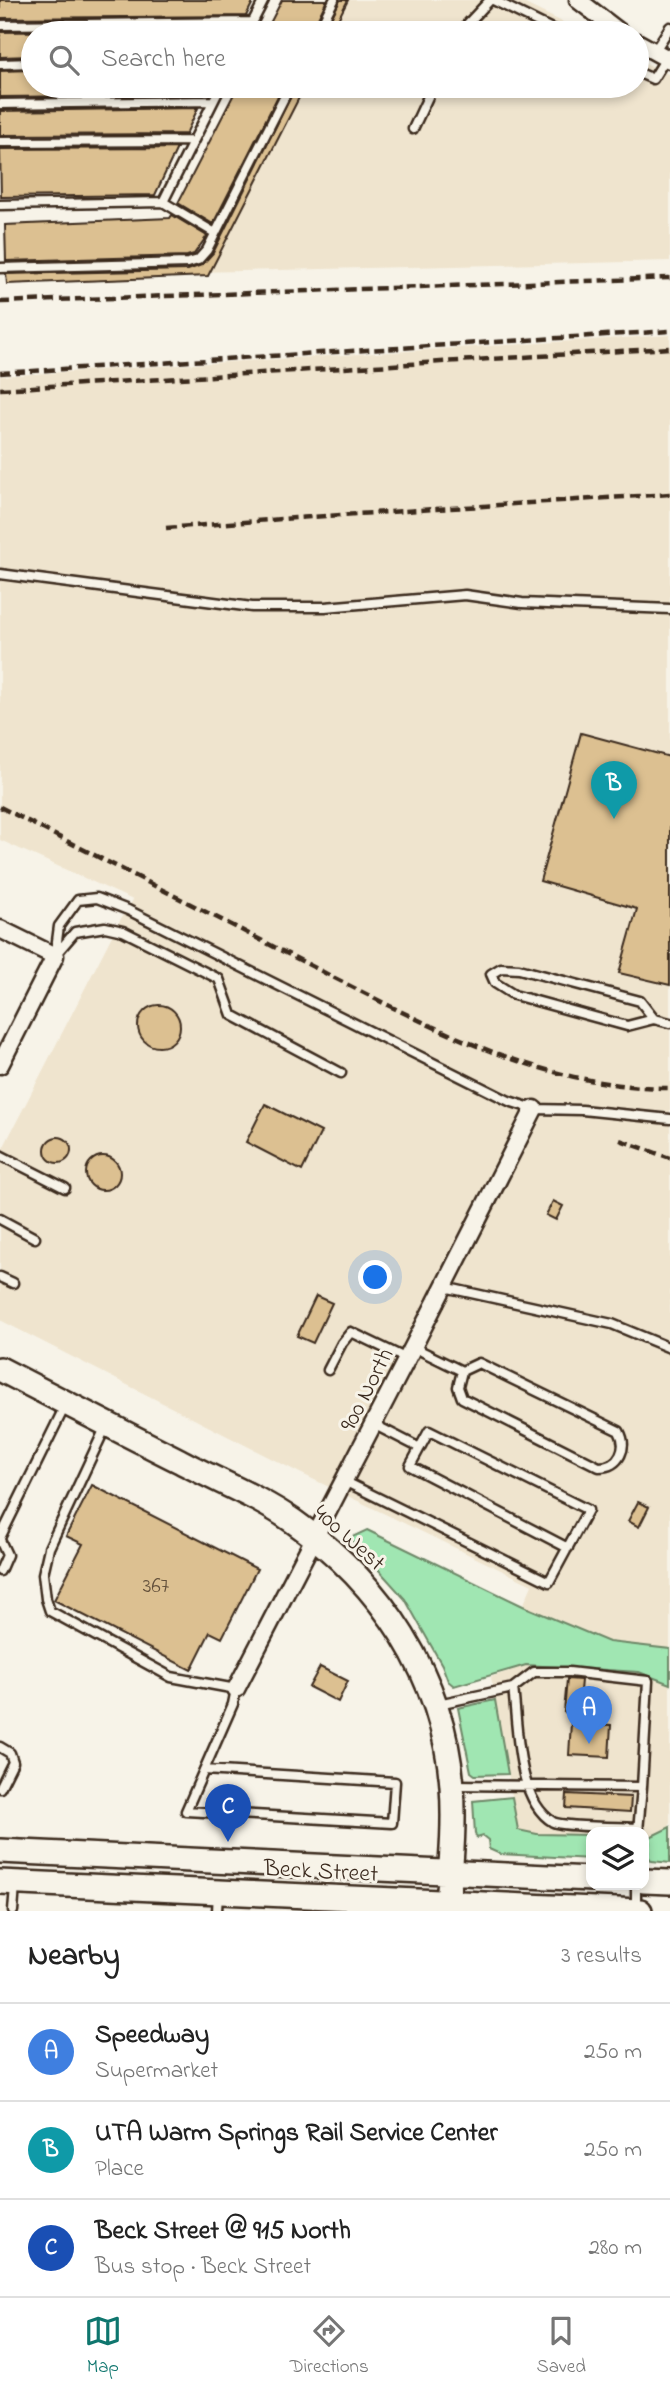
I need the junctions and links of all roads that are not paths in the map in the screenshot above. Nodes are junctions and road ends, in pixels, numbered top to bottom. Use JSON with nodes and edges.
{"nodes":[{"id":1,"x":264,"y":0,"type":"edge"},
{"id":2,"x":334,"y":0,"type":"edge"},
{"id":3,"x":492,"y":0,"type":"edge"},
{"id":4,"x":578,"y":0,"type":"edge"},
{"id":5,"x":254,"y":21,"type":"edge"},
{"id":6,"x":323,"y":21,"type":"edge"},
{"id":7,"x":471,"y":21,"type":"edge"},
{"id":8,"x":535,"y":21,"type":"edge"},
{"id":9,"x":605,"y":21,"type":"edge"},
{"id":10,"x":0,"y":25,"type":"edge"},
{"id":11,"x":21,"y":25,"type":"edge"},
{"id":12,"x":670,"y":27,"type":"edge"},
{"id":13,"x":663,"y":57,"type":"edge"},
{"id":14,"x":0,"y":64,"type":"edge"},
{"id":15,"x":21,"y":64,"type":"edge"},
{"id":16,"x":649,"y":77,"type":"edge"},
{"id":17,"x":214,"y":98,"type":"edge"},
{"id":18,"x":284,"y":98,"type":"edge"},
{"id":19,"x":427,"y":98,"type":"edge"},
{"id":20,"x":213,"y":101,"type":"junction"},
{"id":21,"x":0,"y":104,"type":"edge"},
{"id":22,"x":413,"y":129,"type":"dead end"},
{"id":23,"x":193,"y":141,"type":"junction"},
{"id":24,"x":0,"y":142,"type":"edge"},
{"id":25,"x":163,"y":201,"type":"junction"},
{"id":26,"x":0,"y":205,"type":"edge"},
{"id":27,"x":215,"y":233,"type":"junction"},
{"id":28,"x":0,"y":268,"type":"edge"},
{"id":29,"x":0,"y":574,"type":"edge"},
{"id":30,"x":670,"y":609,"type":"edge"},
{"id":31,"x":0,"y":929,"type":"edge"},
{"id":32,"x":55,"y":956,"type":"junction"},
{"id":33,"x":654,"y":1019,"type":"junction"},
{"id":34,"x":670,"y":1023,"type":"edge"},
{"id":35,"x":0,"y":1065,"type":"edge"},
{"id":36,"x":341,"y":1073,"type":"dead end"},
{"id":37,"x":534,"y":1109,"type":"junction"},
{"id":38,"x":670,"y":1119,"type":"edge"},
{"id":39,"x":0,"y":1155,"type":"edge"},
{"id":40,"x":65,"y":1188,"type":"dead end"},
{"id":41,"x":0,"y":1219,"type":"edge"},
{"id":42,"x":35,"y":1238,"type":"dead end"},
{"id":43,"x":0,"y":1277,"type":"edge"},
{"id":44,"x":13,"y":1283,"type":"dead end"},
{"id":45,"x":444,"y":1287,"type":"junction"},
{"id":46,"x":670,"y":1348,"type":"edge"},
{"id":47,"x":410,"y":1353,"type":"junction"},
{"id":48,"x":0,"y":1369,"type":"edge"},
{"id":49,"x":328,"y":1370,"type":"dead end"},
{"id":50,"x":463,"y":1371,"type":"junction"},
{"id":51,"x":67,"y":1403,"type":"junction"},
{"id":52,"x":107,"y":1424,"type":"junction"},
{"id":53,"x":373,"y":1424,"type":"junction"},
{"id":54,"x":420,"y":1448,"type":"junction"},
{"id":55,"x":344,"y":1481,"type":"junction"},
{"id":56,"x":314,"y":1538,"type":"junction"},
{"id":57,"x":0,"y":1539,"type":"edge"},
{"id":58,"x":568,"y":1548,"type":"junction"},
{"id":59,"x":0,"y":1570,"type":"edge"},
{"id":60,"x":513,"y":1688,"type":"junction"},
{"id":61,"x":236,"y":1689,"type":"junction"},
{"id":62,"x":435,"y":1705,"type":"junction"},
{"id":63,"x":0,"y":1747,"type":"edge"},
{"id":64,"x":204,"y":1770,"type":"junction"},
{"id":65,"x":452,"y":1785,"type":"junction"},
{"id":66,"x":525,"y":1785,"type":"junction"},
{"id":67,"x":642,"y":1787,"type":"junction"},
{"id":68,"x":0,"y":1788,"type":"edge"},
{"id":69,"x":602,"y":1827,"type":"edge"},
{"id":70,"x":638,"y":1827,"type":"edge"},
{"id":71,"x":0,"y":1851,"type":"edge"},
{"id":72,"x":450,"y":1871,"type":"junction"},
{"id":73,"x":586,"y":1879,"type":"edge"},
{"id":74,"x":649,"y":1881,"type":"edge"},
{"id":75,"x":8,"y":1882,"type":"edge"},
{"id":76,"x":670,"y":1882,"type":"edge"},
{"id":77,"x":636,"y":1890,"type":"edge"},
{"id":78,"x":217,"y":1901,"type":"edge"},
{"id":79,"x":448,"y":1903,"type":"junction"},
{"id":80,"x":13,"y":1911,"type":"edge"},
{"id":81,"x":638,"y":1911,"type":"edge"}],
"edges":[{"from":1,"to":5,"type":"lane"},
{"from":2,"to":6,"type":"lane"},
{"from":3,"to":7,"type":"lane"},
{"from":3,"to":8,"type":"lane"},
{"from":4,"to":9,"type":"street"},
{"from":10,"to":11,"type":"lane"},
{"from":12,"to":13,"type":"lane"},
{"from":13,"to":16,"type":"lane"},
{"from":14,"to":15,"type":"lane"},
{"from":17,"to":20,"type":"lane"},
{"from":18,"to":27,"type":"lane"},
{"from":19,"to":22,"type":"lane"},
{"from":20,"to":21,"type":"lane"},
{"from":20,"to":23,"type":"lane"},
{"from":23,"to":24,"type":"lane"},
{"from":23,"to":25,"type":"lane"},
{"from":25,"to":26,"type":"lane"},
{"from":25,"to":27,"type":"lane"},
{"from":27,"to":28,"type":"lane"},
{"from":29,"to":30,"type":"lane"},
{"from":31,"to":32,"type":"street"},
{"from":32,"to":35,"type":"street"},
{"from":32,"to":36,"type":"lane"},
{"from":32,"to":37,"type":"lane"},
{"from":33,"to":33,"type":"lane"},
{"from":33,"to":34,"type":"lane"},
{"from":37,"to":38,"type":"lane"},
{"from":37,"to":45,"type":"street","name":"900 North"},
{"from":39,"to":40,"type":"lane"},
{"from":41,"to":42,"type":"lane"},
{"from":43,"to":44,"type":"lane"},
{"from":45,"to":46,"type":"lane"},
{"from":45,"to":47,"type":"street","name":"900 North"},
{"from":47,"to":49,"type":"lane"},
{"from":47,"to":50,"type":"lane"},
{"from":47,"to":53,"type":"street","name":"900 North"},
{"from":48,"to":51,"type":"main road","name":"400 West"},
{"from":50,"to":50,"type":"lane"},
{"from":51,"to":52,"type":"main road","name":"400 West"},
{"from":51,"to":57,"type":"lane"},
{"from":52,"to":56,"type":"main road","name":"400 West"},
{"from":52,"to":61,"type":"lane"},
{"from":53,"to":54,"type":"lane"},
{"from":53,"to":55,"type":"street","name":"900 North"},
{"from":54,"to":58,"type":"lane"},
{"from":54,"to":58,"type":"lane"},
{"from":55,"to":56,"type":"street","name":"900 North"},
{"from":55,"to":58,"type":"lane"},
{"from":56,"to":61,"type":"street","name":"900 North"},
{"from":56,"to":62,"type":"main road","name":"400 West"},
{"from":57,"to":59,"type":"lane"},
{"from":60,"to":62,"type":"lane"},
{"from":60,"to":66,"type":"lane"},
{"from":60,"to":67,"type":"lane"},
{"from":61,"to":64,"type":"lane"},
{"from":62,"to":65,"type":"main road","name":"400 West"},
{"from":63,"to":68,"type":"lane"},
{"from":64,"to":64,"type":"lane"},
{"from":65,"to":66,"type":"lane"},
{"from":65,"to":72,"type":"main road","name":"400 West"},
{"from":66,"to":67,"type":"lane"},
{"from":66,"to":69,"type":"lane"},
{"from":67,"to":70,"type":"lane"},
{"from":71,"to":72,"type":"main road","name":"Beck Street"},
{"from":72,"to":73,"type":"main road","name":"Beck Street"},
{"from":72,"to":79,"type":"main road","name":"400 West"},
{"from":74,"to":76,"type":"main road"},
{"from":75,"to":78,"type":"main road","name":"Beck Street"},
{"from":75,"to":80,"type":"lane"},
{"from":77,"to":81,"type":"lane"},
{"from":78,"to":79,"type":"main road","name":"Beck Street"},
{"from":79,"to":81,"type":"main road","name":"Beck Street"}]}
